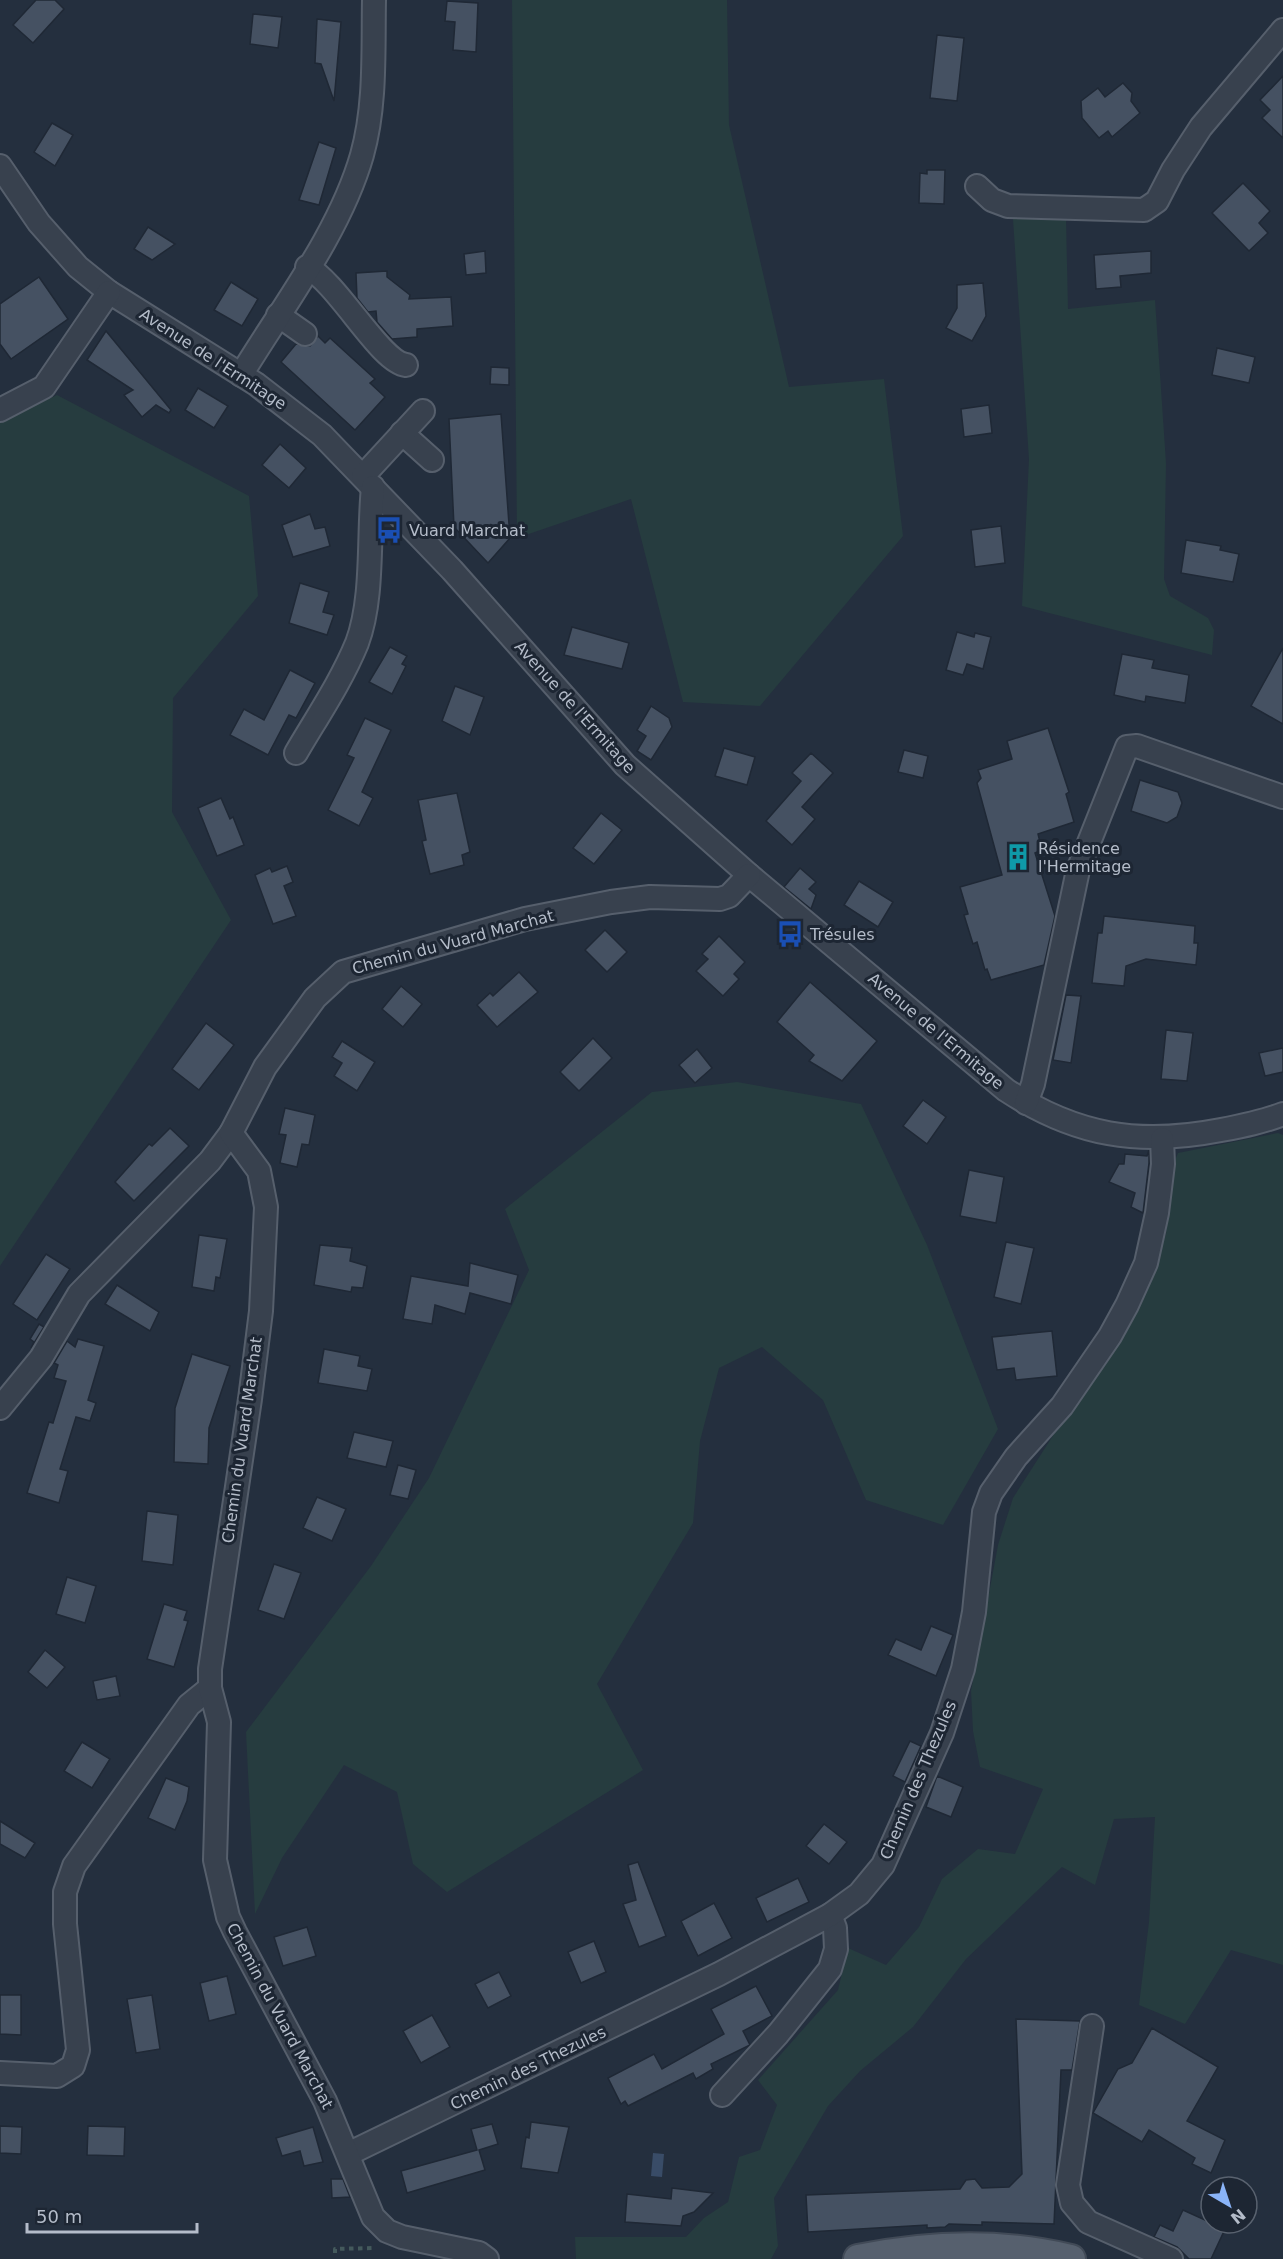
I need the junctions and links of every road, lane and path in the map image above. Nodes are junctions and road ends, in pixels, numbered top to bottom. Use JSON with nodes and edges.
{"nodes":[{"id":1,"x":374,"y":0,"type":"edge"},
{"id":2,"x":1283,"y":30,"type":"edge"},
{"id":3,"x":0,"y":166,"type":"edge"},
{"id":4,"x":976,"y":186,"type":"dead end"},
{"id":5,"x":308,"y":267,"type":"junction"},
{"id":6,"x":109,"y":292,"type":"junction"},
{"id":7,"x":278,"y":315,"type":"junction"},
{"id":8,"x":305,"y":334,"type":"dead end"},
{"id":9,"x":406,"y":365,"type":"dead end"},
{"id":10,"x":241,"y":375,"type":"junction"},
{"id":11,"x":0,"y":410,"type":"edge"},
{"id":12,"x":423,"y":411,"type":"dead end"},
{"id":13,"x":402,"y":433,"type":"junction"},
{"id":14,"x":432,"y":460,"type":"dead end"},
{"id":15,"x":368,"y":482,"type":"junction"},
{"id":16,"x":296,"y":753,"type":"dead end"},
{"id":17,"x":1283,"y":797,"type":"edge"},
{"id":18,"x":750,"y":875,"type":"junction"},
{"id":19,"x":1026,"y":1103,"type":"junction"},
{"id":20,"x":1283,"y":1114,"type":"edge"},
{"id":21,"x":231,"y":1133,"type":"junction"},
{"id":22,"x":1162,"y":1139,"type":"junction"},
{"id":23,"x":0,"y":1408,"type":"edge"},
{"id":24,"x":210,"y":1688,"type":"junction"},
{"id":25,"x":830,"y":1915,"type":"junction"},
{"id":26,"x":1092,"y":2026,"type":"dead end"},
{"id":27,"x":0,"y":2073,"type":"edge"},
{"id":28,"x":722,"y":2095,"type":"dead end"},
{"id":29,"x":348,"y":2154,"type":"junction"},
{"id":30,"x":370,"y":2248,"type":"dead end"},
{"id":31,"x":335,"y":2253,"type":"dead end"},
{"id":32,"x":487,"y":2259,"type":"edge"},
{"id":33,"x":858,"y":2259,"type":"edge"},
{"id":34,"x":1071,"y":2259,"type":"edge"},
{"id":35,"x":1171,"y":2259,"type":"edge"}],
"edges":[{"from":1,"to":5,"type":"street"},
{"from":2,"to":4,"type":"street"},
{"from":3,"to":6,"type":"street","name":"Avenue de l'Ermitage"},
{"from":5,"to":7,"type":"street"},
{"from":5,"to":9,"type":"street"},
{"from":6,"to":10,"type":"street","name":"Avenue de l'Ermitage"},
{"from":6,"to":11,"type":"street"},
{"from":7,"to":8,"type":"street"},
{"from":7,"to":10,"type":"street"},
{"from":10,"to":15,"type":"street","name":"Avenue de l'Ermitage"},
{"from":12,"to":13,"type":"street"},
{"from":13,"to":14,"type":"street"},
{"from":13,"to":15,"type":"street"},
{"from":15,"to":16,"type":"street"},
{"from":15,"to":18,"type":"street","name":"Avenue de l'Ermitage"},
{"from":17,"to":19,"type":"street"},
{"from":18,"to":19,"type":"street","name":"Avenue de l'Ermitage"},
{"from":18,"to":21,"type":"street","name":"Chemin du Vuard Marchat"},
{"from":19,"to":22,"type":"street","name":"Avenue de l'Ermitage"},
{"from":20,"to":22,"type":"street","name":"Avenue de l'Ermitage"},
{"from":21,"to":23,"type":"street"},
{"from":21,"to":24,"type":"street","name":"Chemin du Vuard Marchat"},
{"from":22,"to":25,"type":"street","name":"Chemin des Thezules"},
{"from":24,"to":27,"type":"street"},
{"from":24,"to":29,"type":"street","name":"Chemin du Vuard Marchat"},
{"from":25,"to":28,"type":"street"},
{"from":25,"to":29,"type":"street","name":"Chemin des Thezules"},
{"from":26,"to":35,"type":"street"},
{"from":29,"to":32,"type":"street","name":"Chemin du Vuard Marchat"},
{"from":30,"to":31,"type":"path"},
{"from":33,"to":34,"type":"main road"}]}
